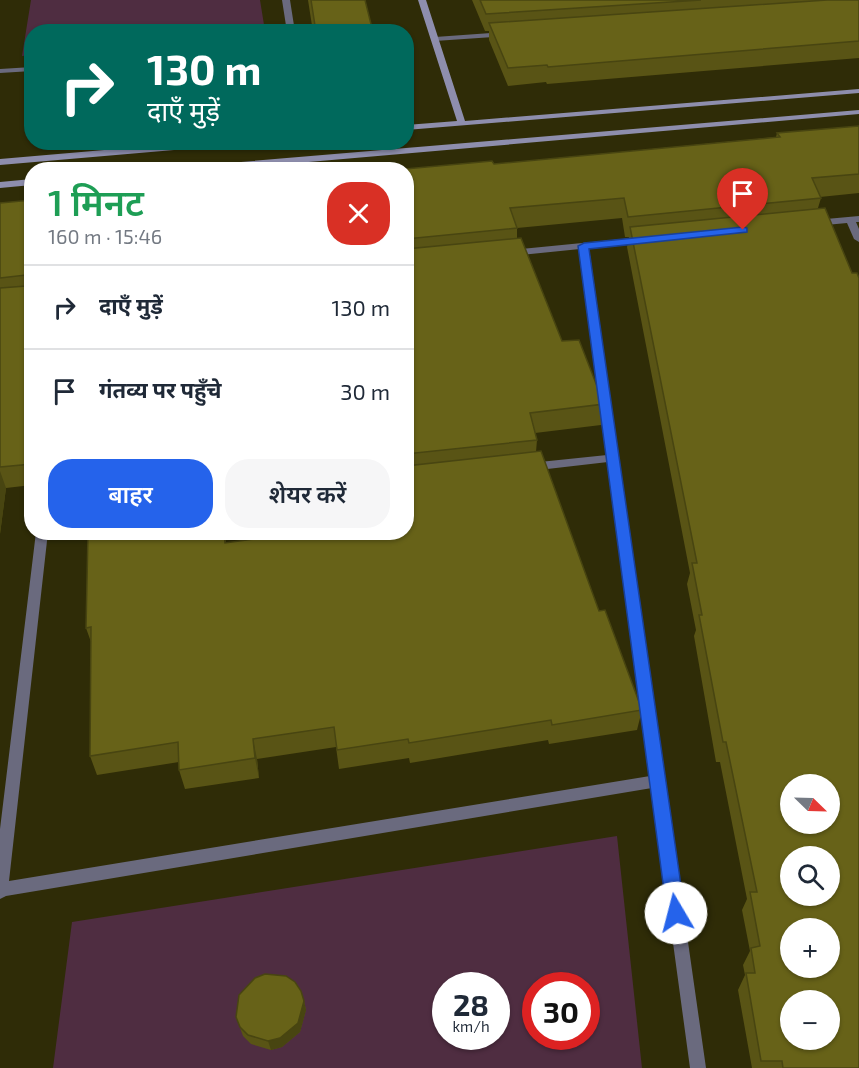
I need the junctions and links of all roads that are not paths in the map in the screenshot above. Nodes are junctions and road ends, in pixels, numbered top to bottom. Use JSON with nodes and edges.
{"nodes":[{"id":1,"x":286,"y":0,"type":"edge"},
{"id":2,"x":422,"y":0,"type":"edge"},
{"id":3,"x":290,"y":24,"type":"edge"},
{"id":4,"x":518,"y":33,"type":"edge"},
{"id":5,"x":435,"y":39,"type":"junction"},
{"id":6,"x":24,"y":70,"type":"edge"},
{"id":7,"x":0,"y":71,"type":"edge"},
{"id":8,"x":859,"y":91,"type":"edge"},
{"id":9,"x":859,"y":112,"type":"edge"},
{"id":10,"x":462,"y":123,"type":"junction"},
{"id":11,"x":414,"y":127,"type":"edge"},
{"id":12,"x":139,"y":150,"type":"edge"},
{"id":13,"x":0,"y":162,"type":"edge"},
{"id":14,"x":275,"y":162,"type":"edge"},
{"id":15,"x":24,"y":183,"type":"edge"},
{"id":16,"x":0,"y":185,"type":"edge"},
{"id":17,"x":855,"y":219,"type":"edge"},
{"id":18,"x":809,"y":224,"type":"edge"},
{"id":19,"x":652,"y":239,"type":"edge"},
{"id":20,"x":859,"y":239,"type":"edge"},
{"id":21,"x":584,"y":246,"type":"junction"},
{"id":22,"x":501,"y":254,"type":"edge"},
{"id":23,"x":613,"y":458,"type":"junction"},
{"id":24,"x":521,"y":468,"type":"edge"},
{"id":25,"x":41,"y":540,"type":"edge"},
{"id":26,"x":658,"y":781,"type":"junction"},
{"id":27,"x":0,"y":891,"type":"edge"},
{"id":28,"x":698,"y":1068,"type":"edge"}],
"edges":[{"from":1,"to":3,"type":"street"},
{"from":2,"to":5,"type":"street"},
{"from":4,"to":5,"type":"street"},
{"from":5,"to":10,"type":"street"},
{"from":6,"to":7,"type":"street"},
{"from":8,"to":10,"type":"street"},
{"from":9,"to":14,"type":"street"},
{"from":10,"to":11,"type":"street"},
{"from":12,"to":13,"type":"street"},
{"from":15,"to":16,"type":"street"},
{"from":17,"to":18,"type":"street"},
{"from":17,"to":20,"type":"street"},
{"from":19,"to":21,"type":"street"},
{"from":21,"to":22,"type":"street"},
{"from":21,"to":23,"type":"street"},
{"from":23,"to":24,"type":"street"},
{"from":23,"to":26,"type":"street"},
{"from":25,"to":27,"type":"street"},
{"from":26,"to":27,"type":"street"},
{"from":26,"to":28,"type":"street"}]}
